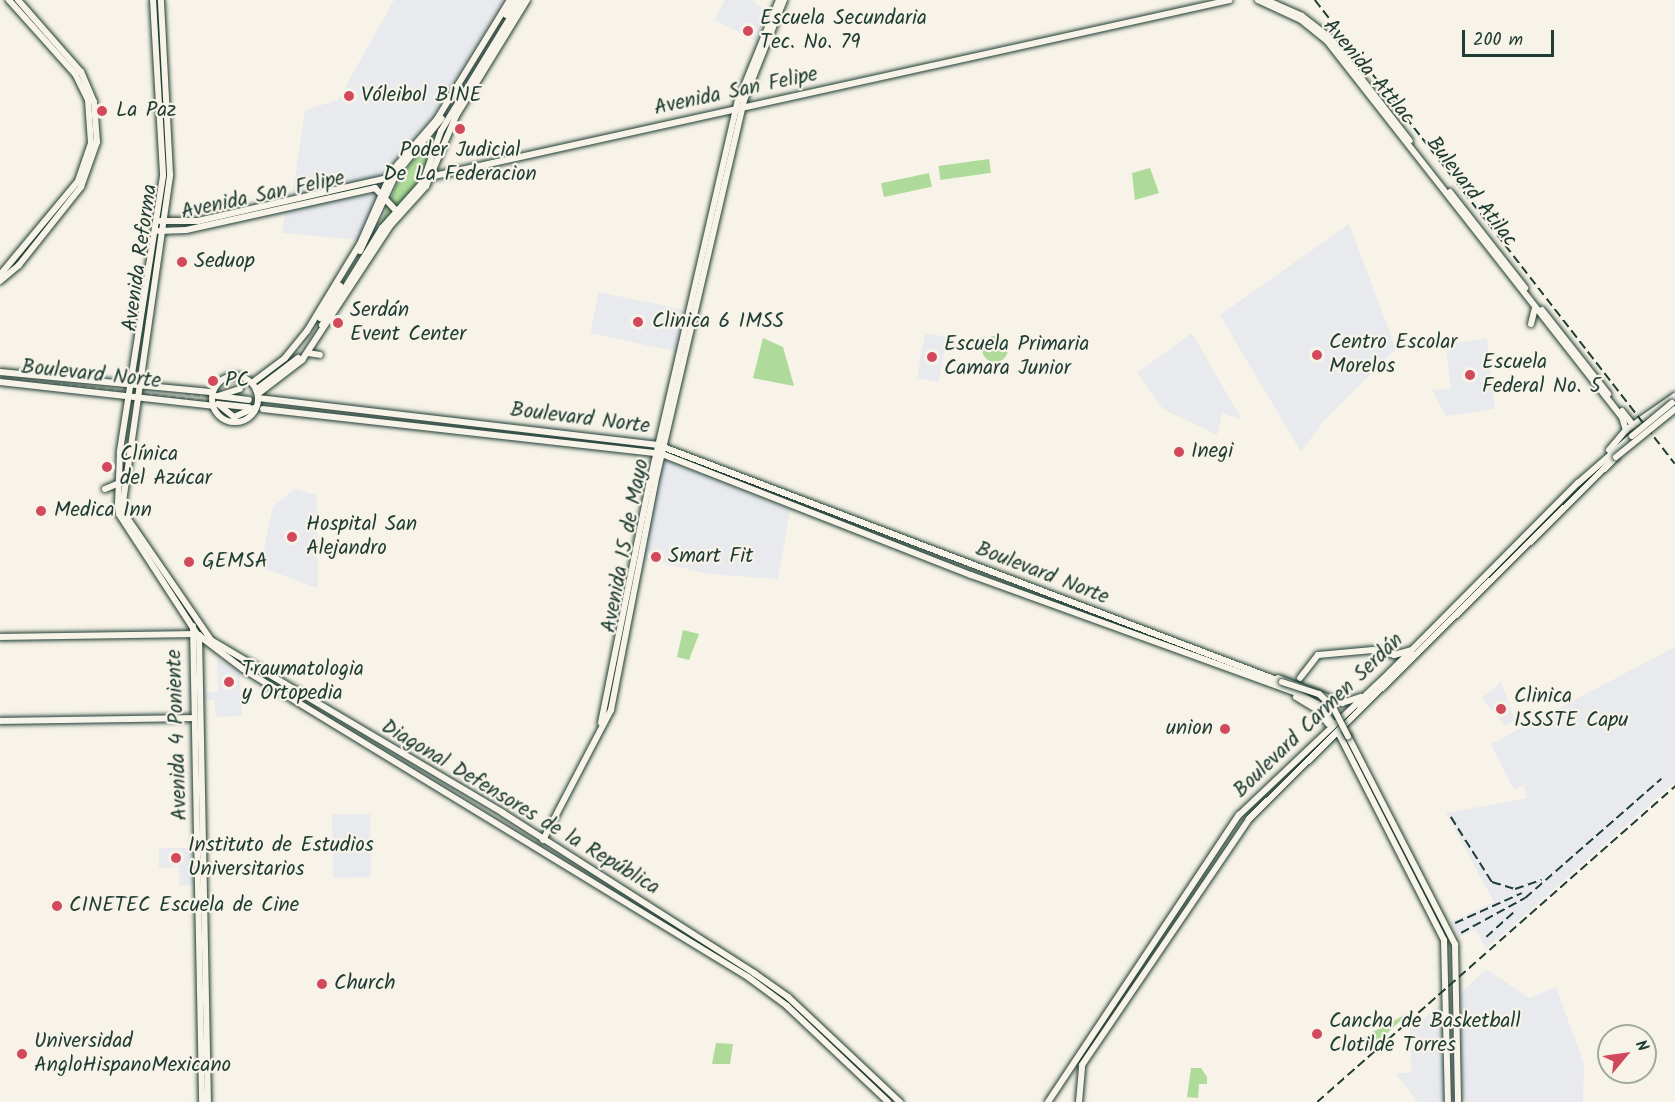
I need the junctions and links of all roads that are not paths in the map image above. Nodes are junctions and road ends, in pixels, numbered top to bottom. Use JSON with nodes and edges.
{"nodes":[{"id":1,"x":9,"y":0,"type":"edge"},
{"id":2,"x":18,"y":0,"type":"edge"},
{"id":3,"x":153,"y":0,"type":"edge"},
{"id":4,"x":161,"y":0,"type":"edge"},
{"id":5,"x":510,"y":0,"type":"edge"},
{"id":6,"x":521,"y":0,"type":"edge"},
{"id":7,"x":779,"y":0,"type":"edge"},
{"id":8,"x":784,"y":0,"type":"edge"},
{"id":9,"x":1212,"y":0,"type":"edge"},
{"id":10,"x":1230,"y":0,"type":"edge"},
{"id":11,"x":1258,"y":0,"type":"edge"},
{"id":12,"x":1266,"y":0,"type":"edge"},
{"id":13,"x":513,"y":24,"type":"junction"},
{"id":14,"x":499,"y":36,"type":"junction"},
{"id":15,"x":495,"y":54,"type":"junction"},
{"id":16,"x":486,"y":57,"type":"junction"},
{"id":17,"x":747,"y":90,"type":"junction"},
{"id":18,"x":754,"y":98,"type":"dead end"},
{"id":19,"x":739,"y":107,"type":"junction"},
{"id":20,"x":1399,"y":130,"type":"junction"},
{"id":21,"x":419,"y":146,"type":"junction"},
{"id":22,"x":409,"y":150,"type":"junction"},
{"id":23,"x":433,"y":153,"type":"junction"},
{"id":24,"x":396,"y":174,"type":"junction"},
{"id":25,"x":428,"y":175,"type":"junction"},
{"id":26,"x":389,"y":178,"type":"junction"},
{"id":27,"x":353,"y":190,"type":"junction"},
{"id":28,"x":382,"y":193,"type":"junction"},
{"id":29,"x":386,"y":201,"type":"junction"},
{"id":30,"x":166,"y":208,"type":"junction"},
{"id":31,"x":399,"y":214,"type":"junction"},
{"id":32,"x":160,"y":221,"type":"junction"},
{"id":33,"x":179,"y":223,"type":"junction"},
{"id":34,"x":158,"y":231,"type":"junction"},
{"id":35,"x":359,"y":250,"type":"junction"},
{"id":36,"x":0,"y":275,"type":"edge"},
{"id":37,"x":0,"y":281,"type":"edge"},
{"id":38,"x":1534,"y":305,"type":"junction"},
{"id":39,"x":1531,"y":324,"type":"dead end"},
{"id":40,"x":312,"y":327,"type":"junction"},
{"id":41,"x":308,"y":352,"type":"junction"},
{"id":42,"x":320,"y":355,"type":"dead end"},
{"id":43,"x":0,"y":372,"type":"edge"},
{"id":44,"x":266,"y":378,"type":"tunnel mouth"},
{"id":45,"x":0,"y":382,"type":"edge"},
{"id":46,"x":135,"y":383,"type":"junction"},
{"id":47,"x":252,"y":383,"type":"junction"},
{"id":48,"x":240,"y":388,"type":"tunnel mouth"},
{"id":49,"x":133,"y":396,"type":"junction"},
{"id":50,"x":216,"y":399,"type":"junction"},
{"id":51,"x":257,"y":402,"type":"junction"},
{"id":52,"x":1674,"y":402,"type":"edge"},
{"id":53,"x":1633,"y":425,"type":"junction"},
{"id":54,"x":1626,"y":430,"type":"junction"},
{"id":55,"x":661,"y":446,"type":"junction"},
{"id":56,"x":1614,"y":446,"type":"junction"},
{"id":57,"x":659,"y":454,"type":"junction"},
{"id":58,"x":1578,"y":483,"type":"junction"},
{"id":59,"x":117,"y":484,"type":"junction"},
{"id":60,"x":105,"y":489,"type":"dead end"},
{"id":61,"x":118,"y":504,"type":"joint"},
{"id":62,"x":121,"y":514,"type":"junction"},
{"id":63,"x":1532,"y":529,"type":"junction"},
{"id":64,"x":1542,"y":531,"type":"junction"},
{"id":65,"x":194,"y":619,"type":"joint"},
{"id":66,"x":1441,"y":623,"type":"junction"},
{"id":67,"x":1446,"y":628,"type":"junction"},
{"id":68,"x":197,"y":632,"type":"junction"},
{"id":69,"x":0,"y":637,"type":"edge"},
{"id":70,"x":1414,"y":648,"type":"junction"},
{"id":71,"x":1425,"y":650,"type":"junction"},
{"id":72,"x":1223,"y":660,"type":"junction"},
{"id":73,"x":1214,"y":666,"type":"junction"},
{"id":74,"x":1300,"y":678,"type":"dead end"},
{"id":75,"x":1367,"y":694,"type":"junction"},
{"id":76,"x":1348,"y":716,"type":"dead end"},
{"id":77,"x":192,"y":718,"type":"junction"},
{"id":78,"x":200,"y":718,"type":"junction"},
{"id":79,"x":0,"y":721,"type":"edge"},
{"id":80,"x":1334,"y":721,"type":"dead end"},
{"id":81,"x":1327,"y":731,"type":"junction"},
{"id":82,"x":1339,"y":734,"type":"dead end"},
{"id":83,"x":543,"y":838,"type":"junction"},
{"id":84,"x":539,"y":845,"type":"junction"},
{"id":85,"x":1198,"y":876,"type":"junction"},
{"id":86,"x":1205,"y":881,"type":"junction"},
{"id":87,"x":1082,"y":1069,"type":"junction"},
{"id":88,"x":1070,"y":1072,"type":"junction"},
{"id":89,"x":202,"y":1102,"type":"edge"},
{"id":90,"x":208,"y":1102,"type":"edge"},
{"id":91,"x":888,"y":1102,"type":"edge"},
{"id":92,"x":900,"y":1102,"type":"edge"},
{"id":93,"x":1048,"y":1102,"type":"edge"},
{"id":94,"x":1079,"y":1102,"type":"edge"},
{"id":95,"x":1449,"y":1102,"type":"edge"},
{"id":96,"x":1458,"y":1102,"type":"edge"}],
"edges":[{"from":1,"to":36,"type":"main road"},
{"from":2,"to":37,"type":"main road"},
{"from":3,"to":32,"type":"main road","name":"Avenida Reforma"},
{"from":4,"to":30,"type":"main road","name":"Avenida Reforma"},
{"from":5,"to":22,"type":"main road"},
{"from":6,"to":13,"type":"main road"},
{"from":6,"to":14,"type":"main road"},
{"from":6,"to":21,"type":"main road"},
{"from":7,"to":19,"type":"main road","name":"Avenida 15 de Mayo"},
{"from":8,"to":17,"type":"main road","name":"Avenida 15 de Mayo"},
{"from":9,"to":19,"type":"main road","name":"Avenida San Felipe"},
{"from":10,"to":19,"type":"main road","name":"Avenida San Felipe"},
{"from":11,"to":20,"type":"main road","name":"Avenida Attlac"},
{"from":12,"to":20,"type":"main road","name":"Bulevard Atilac"},
{"from":13,"to":14,"type":"main road"},
{"from":13,"to":15,"type":"main road"},
{"from":14,"to":16,"type":"main road"},
{"from":15,"to":16,"type":"main road"},
{"from":15,"to":25,"type":"main road"},
{"from":16,"to":23,"type":"main road"},
{"from":17,"to":18,"type":"main road"},
{"from":17,"to":19,"type":"main road","name":"Avenida 15 de Mayo"},
{"from":19,"to":25,"type":"main road","name":"Avenida San Felipe"},
{"from":19,"to":55,"type":"main road","name":"Avenida 15 de Mayo"},
{"from":20,"to":38,"type":"main road","name":"Avenida Attlac"},
{"from":20,"to":53,"type":"main road","name":"Bulevard Atilac"},
{"from":21,"to":22,"type":"main road"},
{"from":21,"to":23,"type":"main road"},
{"from":21,"to":24,"type":"main road"},
{"from":22,"to":26,"type":"main road"},
{"from":23,"to":25,"type":"main road"},
{"from":24,"to":26,"type":"main road","name":"Avenida San Felipe"},
{"from":24,"to":29,"type":"main road"},
{"from":25,"to":31,"type":"main road"},
{"from":26,"to":27,"type":"main road","name":"Avenida San Felipe"},
{"from":26,"to":28,"type":"main road"},
{"from":27,"to":28,"type":"main road","name":"Avenida San Felipe"},
{"from":27,"to":33,"type":"main road","name":"Avenida San Felipe"},
{"from":27,"to":34,"type":"main road","name":"Avenida San Felipe"},
{"from":28,"to":29,"type":"main road"},
{"from":28,"to":35,"type":"main road"},
{"from":29,"to":31,"type":"main road"},
{"from":29,"to":35,"type":"main road"},
{"from":30,"to":32,"type":"main road","name":"Avenida Reforma"},
{"from":30,"to":33,"type":"main road"},
{"from":31,"to":41,"type":"main road"},
{"from":31,"to":51,"type":"main road"},
{"from":32,"to":33,"type":"main road","name":"Avenida San Felipe"},
{"from":32,"to":34,"type":"main road","name":"Avenida Reforma"},
{"from":34,"to":46,"type":"main road","name":"Avenida Reforma"},
{"from":35,"to":40,"type":"main road"},
{"from":38,"to":39,"type":"main road"},
{"from":38,"to":54,"type":"main road","name":"Avenida Attlac"},
{"from":40,"to":44,"type":"main road"},
{"from":40,"to":47,"type":"main road"},
{"from":41,"to":42,"type":"main road"},
{"from":41,"to":51,"type":"main road"},
{"from":43,"to":46,"type":"main road","name":"Boulevard Norte"},
{"from":45,"to":49,"type":"main road","name":"Boulevard Norte"},
{"from":46,"to":49,"type":"main road","name":"Avenida Reforma"},
{"from":46,"to":50,"type":"main road","name":"Boulevard Norte"},
{"from":47,"to":50,"type":"main road"},
{"from":47,"to":51,"type":"main road"},
{"from":48,"to":50,"type":"main road"},
{"from":49,"to":50,"type":"main road","name":"Boulevard Norte"},
{"from":49,"to":59,"type":"main road","name":"Avenida Reforma"},
{"from":49,"to":62,"type":"main road","name":"Avenida Reforma"},
{"from":50,"to":51,"type":"main road","name":"Boulevard Norte"},
{"from":50,"to":51,"type":"main road"},
{"from":51,"to":55,"type":"main road","name":"Boulevard Norte"},
{"from":51,"to":57,"type":"main road","name":"Boulevard Norte"},
{"from":52,"to":53,"type":"main road"},
{"from":52,"to":58,"type":"main road","name":"Boulevard Carmen Serdán","bridge":true},
{"from":52,"to":64,"type":"main road","name":"Boulevard Carmen Serdán","bridge":true},
{"from":53,"to":54,"type":"main road"},
{"from":53,"to":56,"type":"main road"},
{"from":54,"to":56,"type":"main road"},
{"from":55,"to":57,"type":"main road","name":"Avenida 15 de Mayo"},
{"from":55,"to":72,"type":"main road","name":"Boulevard Norte"},
{"from":56,"to":58,"type":"main road"},
{"from":57,"to":73,"type":"main road","name":"Boulevard Norte"},
{"from":57,"to":83,"type":"main road","name":"Avenida 15 de Mayo"},
{"from":58,"to":63,"type":"main road","name":"Boulevard Carmen Serdán"},
{"from":59,"to":60,"type":"main road"},
{"from":59,"to":61,"type":"main road","name":"Avenida Reforma"},
{"from":61,"to":62,"type":"main road","name":"Diagonal Defensores de la República"},
{"from":62,"to":65,"type":"main road","name":"Diagonal Defensores de la República"},
{"from":62,"to":68,"type":"main road","name":"Diagonal Defensores de la República"},
{"from":63,"to":64,"type":"main road"},
{"from":63,"to":66,"type":"main road","name":"Boulevard Carmen Serdán"},
{"from":64,"to":67,"type":"main road","name":"Boulevard Carmen Serdán"},
{"from":65,"to":68,"type":"main road","name":"Avenida 4 Poniente"},
{"from":66,"to":67,"type":"main road"},
{"from":66,"to":70,"type":"main road","name":"Boulevard Carmen Serdán"},
{"from":67,"to":71,"type":"main road","name":"Boulevard Carmen Serdán"},
{"from":68,"to":69,"type":"main road"},
{"from":68,"to":77,"type":"main road","name":"Avenida 4 Poniente"},
{"from":68,"to":78,"type":"main road","name":"Avenida 4 Poniente"},
{"from":68,"to":83,"type":"main road","name":"Diagonal Defensores de la República"},
{"from":68,"to":84,"type":"main road","name":"Diagonal Defensores de la República"},
{"from":70,"to":74,"type":"main road"},
{"from":70,"to":75,"type":"main road","name":"Boulevard Carmen Serdán"},
{"from":71,"to":76,"type":"main road"},
{"from":71,"to":86,"type":"main road","name":"Boulevard Carmen Serdán"},
{"from":72,"to":75,"type":"main road"},
{"from":72,"to":96,"type":"main road","name":"Boulevard Norte","bridge":true},
{"from":73,"to":80,"type":"main road","name":"Boulevard Norte"},
{"from":73,"to":81,"type":"main road"},
{"from":75,"to":81,"type":"main road","name":"Boulevard Carmen Serdán"},
{"from":77,"to":78,"type":"main road"},
{"from":77,"to":79,"type":"main road"},
{"from":77,"to":89,"type":"main road","name":"Avenida 4 Poniente"},
{"from":78,"to":90,"type":"main road","name":"Avenida 4 Poniente"},
{"from":81,"to":85,"type":"main road","name":"Boulevard Carmen Serdán"},
{"from":82,"to":95,"type":"main road"},
{"from":83,"to":84,"type":"main road","name":"Avenida 15 de Mayo"},
{"from":83,"to":92,"type":"main road","name":"Diagonal Defensores de la República"},
{"from":84,"to":91,"type":"main road","name":"Diagonal Defensores de la República"},
{"from":85,"to":86,"type":"main road"},
{"from":85,"to":88,"type":"main road","name":"Boulevard Carmen Serdán"},
{"from":86,"to":87,"type":"main road","name":"Boulevard Carmen Serdán"},
{"from":87,"to":88,"type":"main road"},
{"from":87,"to":94,"type":"main road"},
{"from":88,"to":93,"type":"main road","name":"Boulevard Carmen Serdán"}]}
